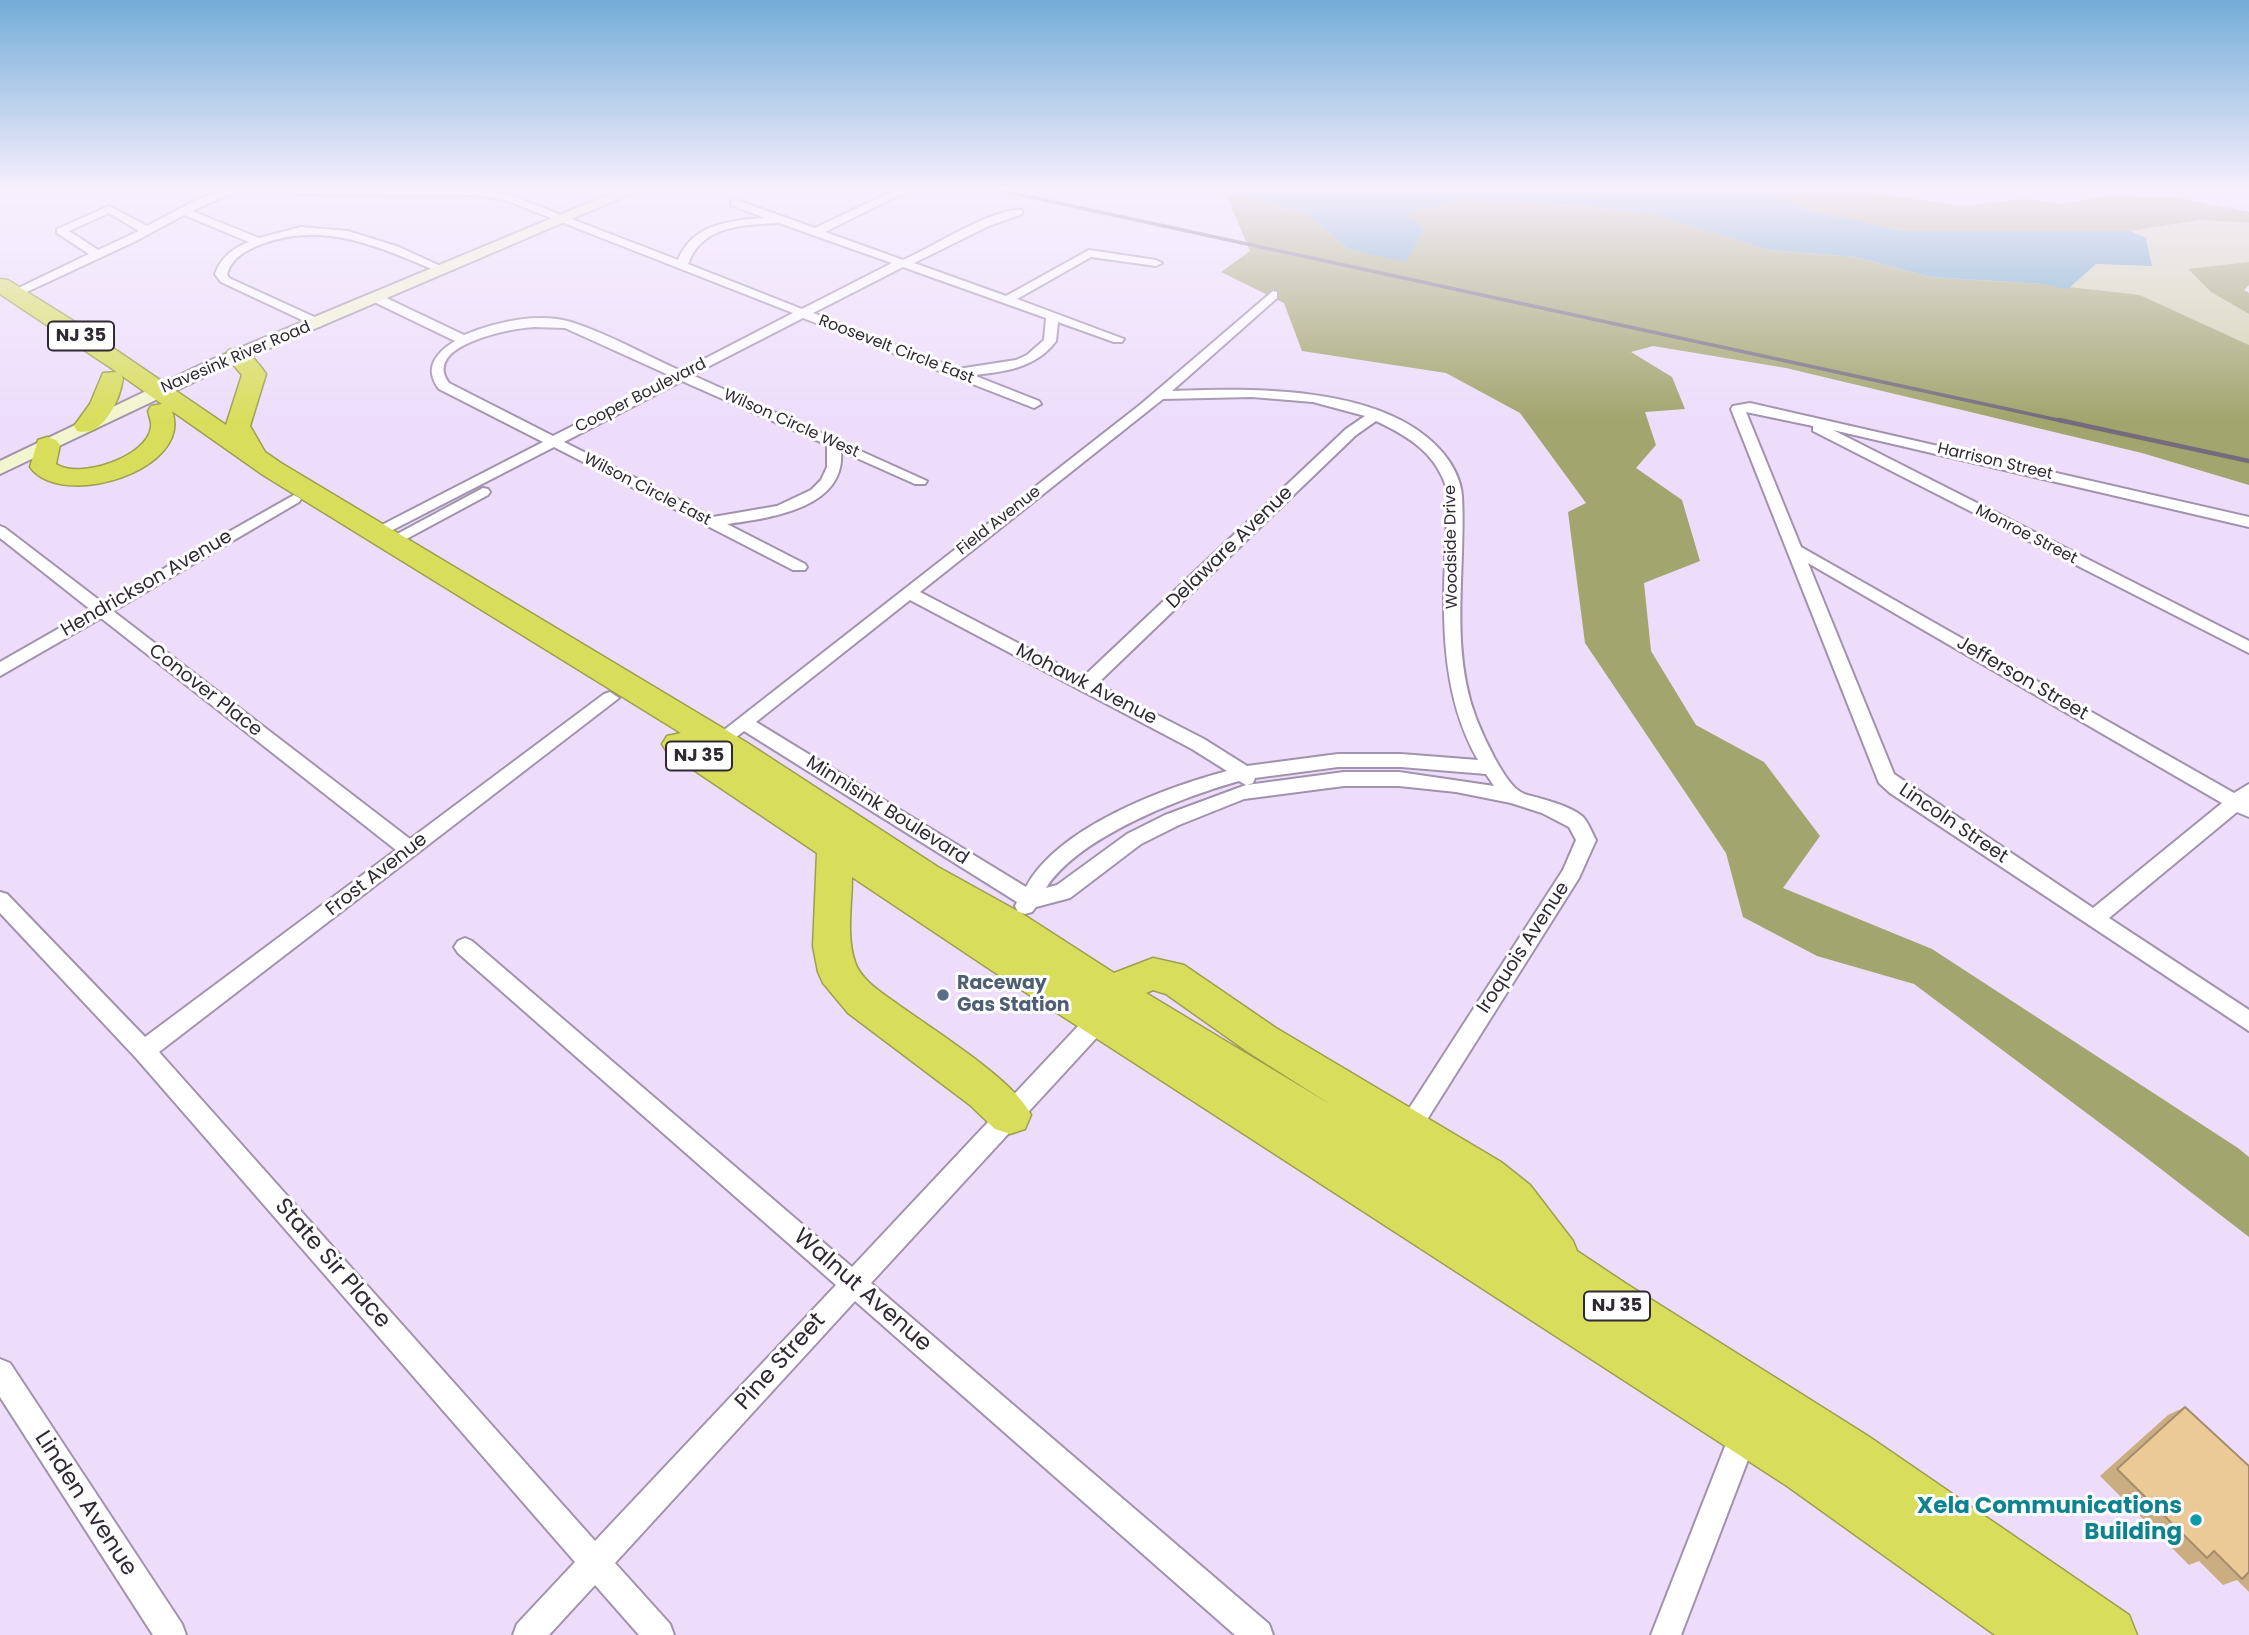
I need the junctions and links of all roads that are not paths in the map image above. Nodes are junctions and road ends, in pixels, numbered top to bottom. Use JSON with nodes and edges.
{"nodes":[{"id":1,"x":67,"y":267,"type":"edge"},
{"id":2,"x":222,"y":267,"type":"edge"},
{"id":3,"x":436,"y":267,"type":"edge"},
{"id":4,"x":449,"y":267,"type":"edge"},
{"id":5,"x":688,"y":267,"type":"edge"},
{"id":6,"x":905,"y":267,"type":"edge"},
{"id":7,"x":916,"y":267,"type":"edge"},
{"id":8,"x":1064,"y":267,"type":"edge"},
{"id":9,"x":443,"y":270,"type":"junction"},
{"id":10,"x":4,"y":292,"type":"edge"},
{"id":11,"x":383,"y":295,"type":"junction"},
{"id":12,"x":1273,"y":295,"type":"dead end"},
{"id":13,"x":1007,"y":300,"type":"junction"},
{"id":14,"x":808,"y":316,"type":"junction"},
{"id":15,"x":1052,"y":316,"type":"junction"},
{"id":16,"x":317,"y":323,"type":"junction"},
{"id":17,"x":478,"y":334,"type":"junction"},
{"id":18,"x":1118,"y":339,"type":"dead end"},
{"id":19,"x":464,"y":340,"type":"junction"},
{"id":20,"x":237,"y":355,"type":"junction"},
{"id":21,"x":958,"y":373,"type":"junction"},
{"id":22,"x":111,"y":378,"type":"junction"},
{"id":23,"x":689,"y":378,"type":"junction"},
{"id":24,"x":458,"y":394,"type":"joint"},
{"id":25,"x":1160,"y":395,"type":"junction"},
{"id":26,"x":154,"y":400,"type":"junction"},
{"id":27,"x":1034,"y":404,"type":"dead end"},
{"id":28,"x":1740,"y":407,"type":"joint"},
{"id":29,"x":1376,"y":414,"type":"junction"},
{"id":30,"x":1805,"y":420,"type":"junction"},
{"id":31,"x":86,"y":426,"type":"junction"},
{"id":32,"x":47,"y":445,"type":"junction"},
{"id":33,"x":559,"y":445,"type":"junction"},
{"id":34,"x":834,"y":445,"type":"junction"},
{"id":35,"x":254,"y":456,"type":"junction"},
{"id":36,"x":0,"y":468,"type":"edge"},
{"id":37,"x":920,"y":481,"type":"dead end"},
{"id":38,"x":294,"y":499,"type":"junction"},
{"id":39,"x":711,"y":522,"type":"junction"},
{"id":40,"x":2249,"y":522,"type":"edge"},
{"id":41,"x":0,"y":531,"type":"edge"},
{"id":42,"x":385,"y":537,"type":"junction"},
{"id":43,"x":1794,"y":549,"type":"junction"},
{"id":44,"x":799,"y":568,"type":"dead end"},
{"id":45,"x":908,"y":592,"type":"junction"},
{"id":46,"x":102,"y":610,"type":"junction"},
{"id":47,"x":2249,"y":648,"type":"edge"},
{"id":48,"x":0,"y":670,"type":"edge"},
{"id":49,"x":1085,"y":685,"type":"junction"},
{"id":50,"x":610,"y":698,"type":"junction"},
{"id":51,"x":731,"y":732,"type":"junction"},
{"id":52,"x":1492,"y":768,"type":"junction"},
{"id":53,"x":1248,"y":782,"type":"junction"},
{"id":54,"x":1512,"y":796,"type":"junction"},
{"id":55,"x":2244,"y":801,"type":"edge"},
{"id":56,"x":835,"y":849,"type":"junction"},
{"id":57,"x":410,"y":850,"type":"junction"},
{"id":58,"x":0,"y":900,"type":"edge"},
{"id":59,"x":1019,"y":912,"type":"junction"},
{"id":60,"x":2095,"y":919,"type":"junction"},
{"id":61,"x":465,"y":947,"type":"dead end"},
{"id":62,"x":1107,"y":1007,"type":"junction"},
{"id":63,"x":2249,"y":1022,"type":"edge"},
{"id":64,"x":144,"y":1051,"type":"junction"},
{"id":65,"x":1010,"y":1115,"type":"junction"},
{"id":66,"x":1406,"y":1128,"type":"junction"},
{"id":67,"x":1568,"y":1271,"type":"junction"},
{"id":68,"x":853,"y":1283,"type":"junction"},
{"id":69,"x":0,"y":1373,"type":"edge"},
{"id":70,"x":1746,"y":1430,"type":"junction"},
{"id":71,"x":595,"y":1563,"type":"junction"},
{"id":72,"x":171,"y":1635,"type":"edge"},
{"id":73,"x":528,"y":1635,"type":"edge"},
{"id":74,"x":659,"y":1635,"type":"edge"},
{"id":75,"x":1258,"y":1635,"type":"edge"},
{"id":76,"x":1666,"y":1635,"type":"edge"},
{"id":77,"x":2043,"y":1635,"type":"edge"},
{"id":78,"x":2109,"y":1635,"type":"edge"}],
"edges":[{"from":1,"to":10,"type":"street"},
{"from":2,"to":16,"type":"street"},
{"from":3,"to":9,"type":"street"},
{"from":4,"to":9,"type":"main road","name":"Navesink River Road"},
{"from":5,"to":14,"type":"street","name":"Roosevelt Circle East"},
{"from":6,"to":14,"type":"street","name":"Cooper Boulevard"},
{"from":7,"to":13,"type":"street"},
{"from":8,"to":13,"type":"street"},
{"from":9,"to":11,"type":"main road","name":"Navesink River Road"},
{"from":10,"to":22,"type":"highway","number":"NJ 35"},
{"from":10,"to":26,"type":"highway","number":"NJ 35"},
{"from":11,"to":16,"type":"main road","name":"Navesink River Road"},
{"from":11,"to":17,"type":"street"},
{"from":11,"to":19,"type":"street"},
{"from":12,"to":25,"type":"street","name":"Field Avenue"},
{"from":13,"to":15,"type":"street"},
{"from":14,"to":21,"type":"street","name":"Roosevelt Circle East"},
{"from":14,"to":23,"type":"street","name":"Cooper Boulevard"},
{"from":15,"to":18,"type":"street"},
{"from":15,"to":21,"type":"street"},
{"from":16,"to":20,"type":"main road","name":"Navesink River Road"},
{"from":17,"to":19,"type":"street","name":"Wilson Circle West"},
{"from":17,"to":23,"type":"street","name":"Wilson Circle West"},
{"from":19,"to":24,"type":"street"},
{"from":20,"to":26,"type":"main road","name":"Navesink River Road"},
{"from":20,"to":35,"type":"highway"},
{"from":21,"to":27,"type":"street","name":"Roosevelt Circle East"},
{"from":22,"to":26,"type":"highway","number":"NJ 35"},
{"from":22,"to":31,"type":"highway"},
{"from":23,"to":33,"type":"street","name":"Cooper Boulevard"},
{"from":23,"to":34,"type":"street","name":"Wilson Circle West"},
{"from":24,"to":33,"type":"street","name":"Wilson Circle East"},
{"from":25,"to":29,"type":"street","name":"Woodside Drive"},
{"from":25,"to":45,"type":"street","name":"Field Avenue"},
{"from":26,"to":31,"type":"main road","name":"Navesink River Road"},
{"from":26,"to":32,"type":"highway"},
{"from":26,"to":35,"type":"highway","number":"NJ 35"},
{"from":26,"to":38,"type":"highway","number":"NJ 35"},
{"from":28,"to":30,"type":"street","name":"Harrison Street"},
{"from":28,"to":43,"type":"street","name":"Lincoln Street"},
{"from":29,"to":49,"type":"street","name":"Delaware Avenue"},
{"from":29,"to":52,"type":"street","name":"Woodside Drive"},
{"from":30,"to":40,"type":"street","name":"Harrison Street"},
{"from":30,"to":47,"type":"street","name":"Monroe Street"},
{"from":31,"to":32,"type":"main road","name":"Navesink River Road"},
{"from":32,"to":36,"type":"main road","name":"Navesink River Road"},
{"from":33,"to":39,"type":"street","name":"Wilson Circle East"},
{"from":33,"to":42,"type":"street","name":"Cooper Boulevard"},
{"from":34,"to":37,"type":"street","name":"Wilson Circle West"},
{"from":34,"to":39,"type":"street"},
{"from":35,"to":42,"type":"highway","number":"NJ 35"},
{"from":38,"to":46,"type":"street","name":"Hendrickson Avenue"},
{"from":38,"to":50,"type":"highway","number":"NJ 35"},
{"from":39,"to":44,"type":"street","name":"Wilson Circle East"},
{"from":41,"to":46,"type":"street","name":"Conover Place"},
{"from":42,"to":51,"type":"highway","number":"NJ 35"},
{"from":43,"to":55,"type":"street","name":"Jefferson Street"},
{"from":43,"to":60,"type":"street","name":"Lincoln Street"},
{"from":45,"to":49,"type":"street","name":"Mohawk Avenue"},
{"from":45,"to":51,"type":"street","name":"Field Avenue"},
{"from":46,"to":48,"type":"street","name":"Hendrickson Avenue"},
{"from":46,"to":57,"type":"street","name":"Conover Place"},
{"from":49,"to":53,"type":"street","name":"Mohawk Avenue"},
{"from":50,"to":56,"type":"highway","number":"NJ 35"},
{"from":50,"to":57,"type":"street","name":"Frost Avenue"},
{"from":51,"to":59,"type":"highway","number":"NJ 35"},
{"from":52,"to":53,"type":"street"},
{"from":52,"to":54,"type":"street","name":"Woodside Drive"},
{"from":53,"to":54,"type":"street"},
{"from":53,"to":59,"type":"street"},
{"from":54,"to":66,"type":"street","name":"Iroquois Avenue"},
{"from":55,"to":60,"type":"street"},
{"from":56,"to":62,"type":"highway","number":"NJ 35"},
{"from":56,"to":65,"type":"highway"},
{"from":57,"to":64,"type":"street","name":"Frost Avenue"},
{"from":58,"to":64,"type":"street","name":"State Sir Place"},
{"from":59,"to":62,"type":"highway","number":"NJ 35"},
{"from":60,"to":63,"type":"street","name":"Lincoln Street"},
{"from":61,"to":68,"type":"street","name":"Walnut Avenue"},
{"from":62,"to":65,"type":"street","name":"Pine Street"},
{"from":62,"to":66,"type":"highway"},
{"from":62,"to":67,"type":"highway","number":"NJ 35"},
{"from":62,"to":70,"type":"highway","number":"NJ 35"},
{"from":64,"to":71,"type":"street","name":"State Sir Place"},
{"from":65,"to":68,"type":"street","name":"Pine Street"},
{"from":66,"to":67,"type":"highway"},
{"from":67,"to":78,"type":"highway","number":"NJ 35"},
{"from":68,"to":71,"type":"street","name":"Pine Street"},
{"from":68,"to":75,"type":"street","name":"Walnut Avenue"},
{"from":69,"to":72,"type":"street","name":"Linden Avenue"},
{"from":70,"to":76,"type":"street"},
{"from":70,"to":77,"type":"highway","number":"NJ 35"},
{"from":71,"to":73,"type":"street","name":"Pine Street"},
{"from":71,"to":74,"type":"street","name":"State Sir Place"}]}
